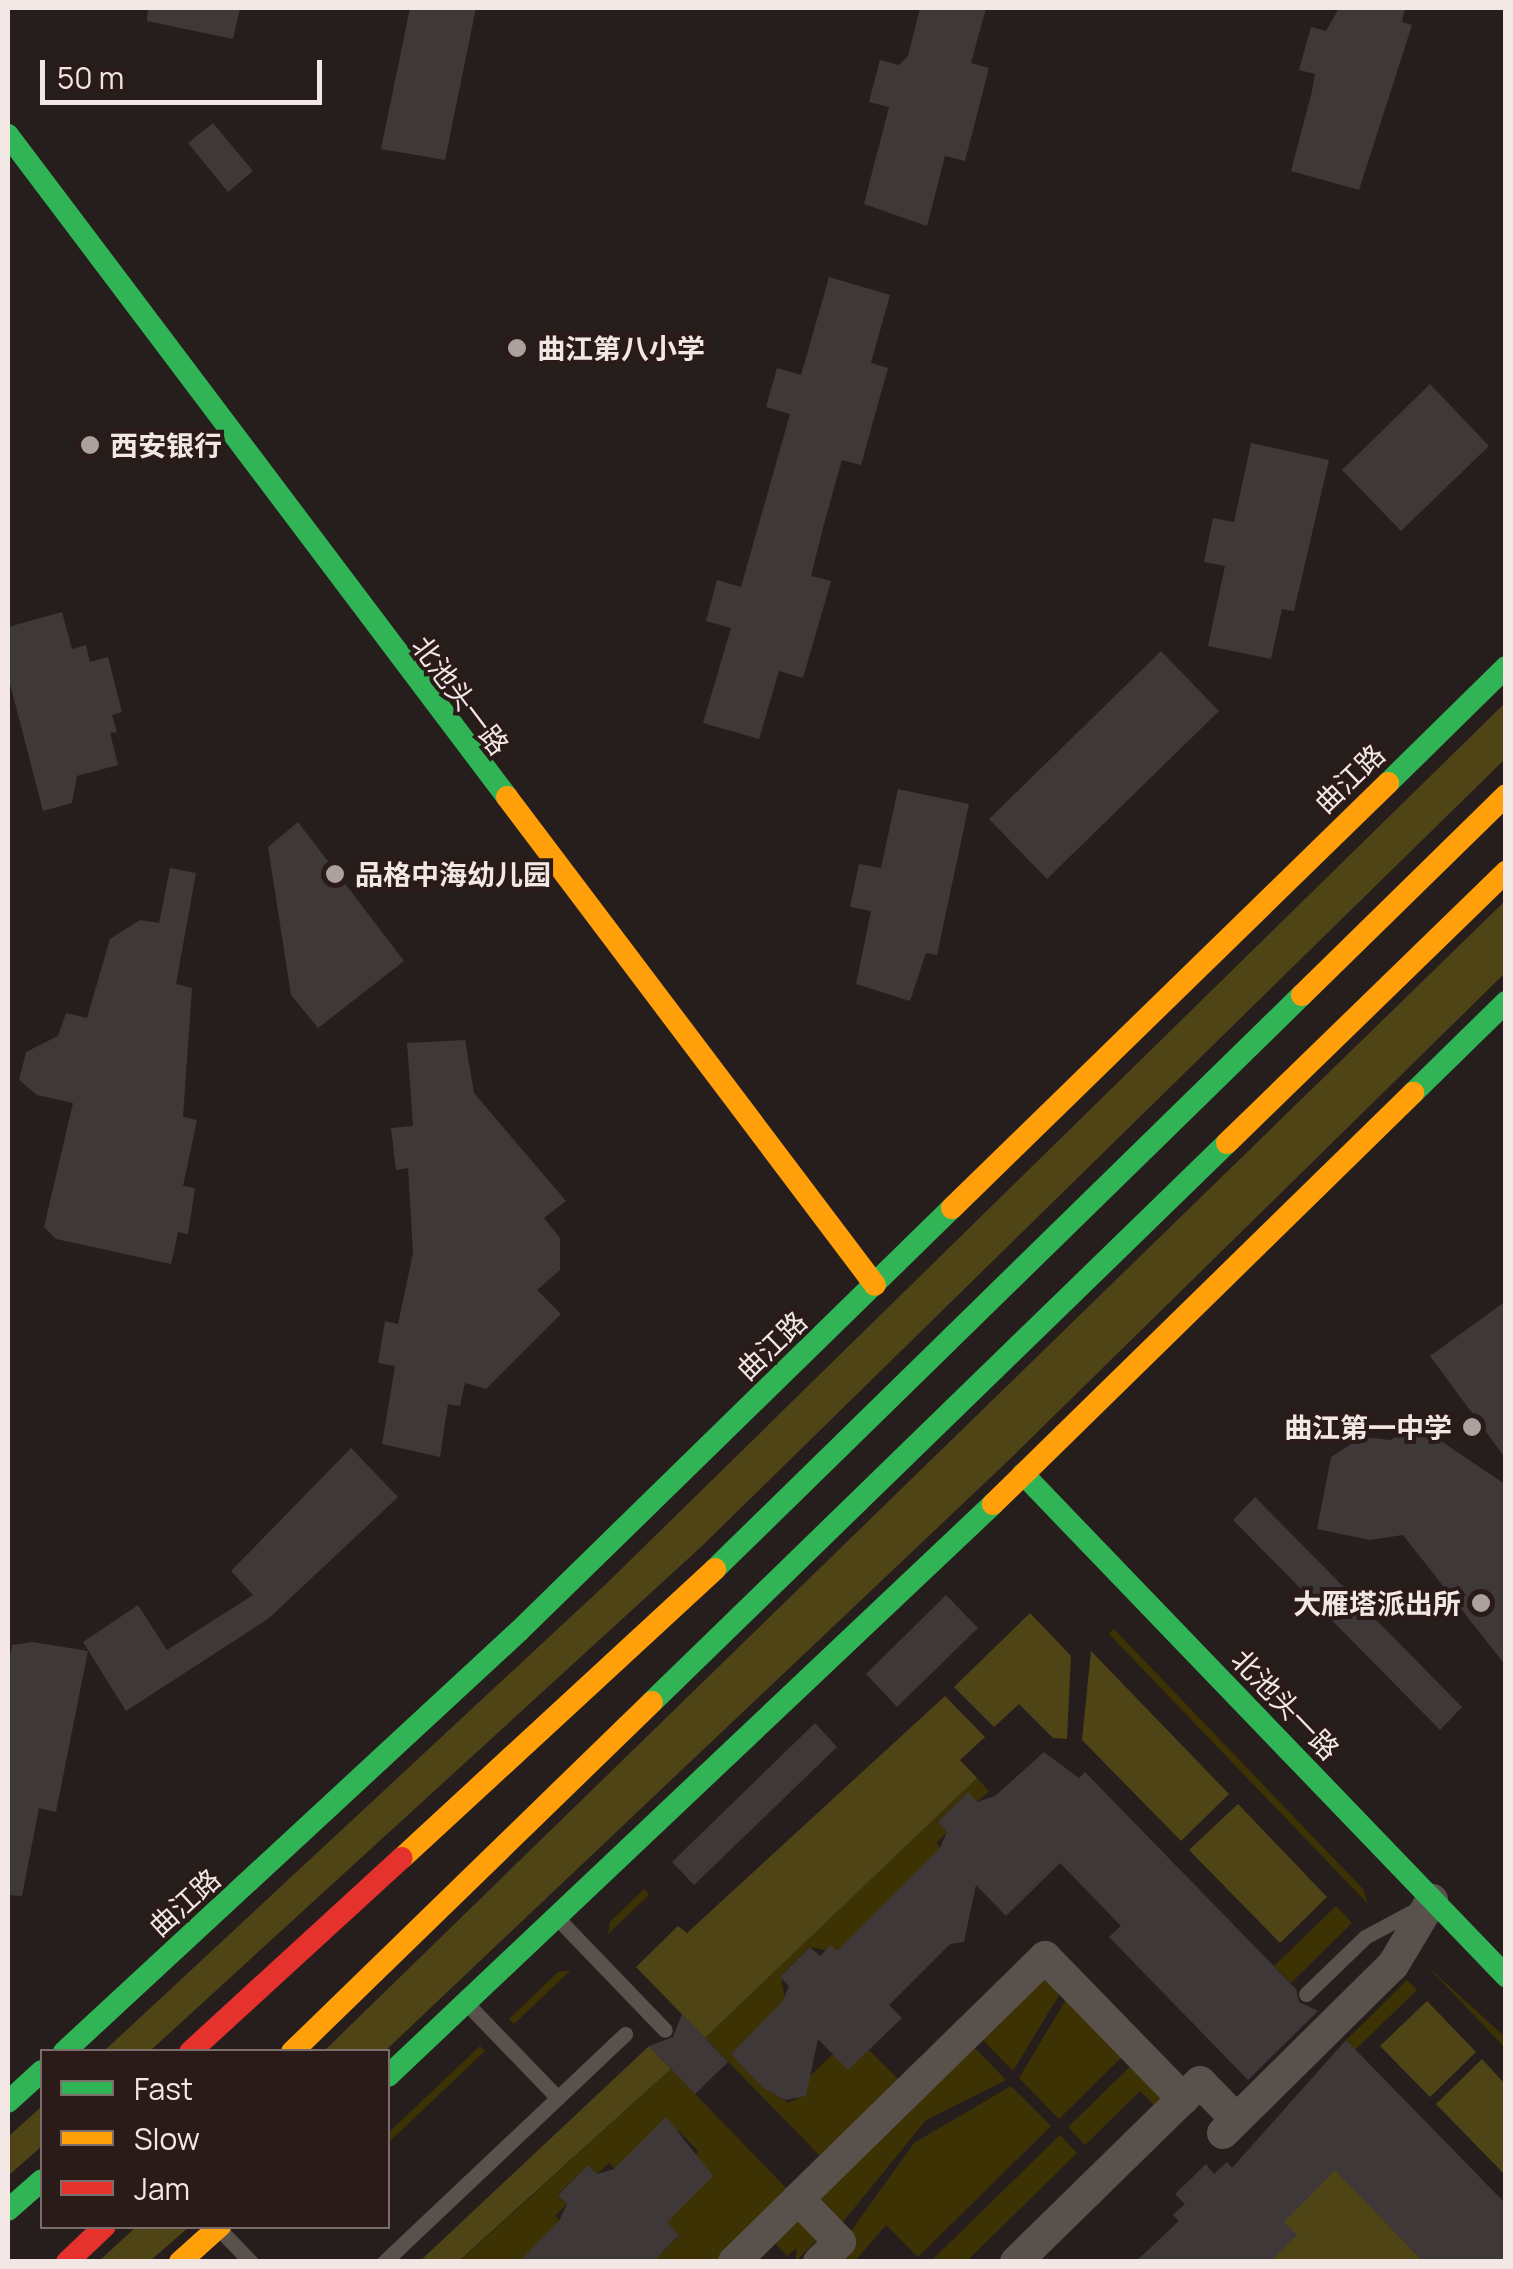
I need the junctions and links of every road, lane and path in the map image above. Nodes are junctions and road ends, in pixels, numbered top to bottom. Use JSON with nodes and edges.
{"nodes":[{"id":1,"x":8,"y":135,"type":"edge"},
{"id":2,"x":1506,"y":667,"type":"edge"},
{"id":3,"x":1506,"y":795,"type":"edge"},
{"id":4,"x":1506,"y":872,"type":"edge"},
{"id":5,"x":1506,"y":1002,"type":"edge"},
{"id":6,"x":875,"y":1285,"type":"junction"},
{"id":7,"x":1023,"y":1474,"type":"junction"},
{"id":8,"x":1432,"y":1900,"type":"junction"},
{"id":9,"x":558,"y":1920,"type":"junction"},
{"id":10,"x":1506,"y":1976,"type":"edge"},
{"id":11,"x":1306,"y":1994,"type":"dead end"},
{"id":12,"x":467,"y":2004,"type":"junction"},
{"id":13,"x":666,"y":2030,"type":"dead end"},
{"id":14,"x":626,"y":2034,"type":"dead end"},
{"id":15,"x":67,"y":2049,"type":"edge"},
{"id":16,"x":193,"y":2049,"type":"edge"},
{"id":17,"x":295,"y":2049,"type":"edge"},
{"id":18,"x":40,"y":2073,"type":"edge"},
{"id":19,"x":390,"y":2074,"type":"edge"},
{"id":20,"x":558,"y":2098,"type":"junction"},
{"id":21,"x":1182,"y":2099,"type":"junction"},
{"id":22,"x":8,"y":2102,"type":"edge"},
{"id":23,"x":40,"y":2182,"type":"edge"},
{"id":24,"x":798,"y":2199,"type":"junction"},
{"id":25,"x":8,"y":2210,"type":"edge"},
{"id":26,"x":102,"y":2229,"type":"edge"},
{"id":27,"x":217,"y":2229,"type":"edge"},
{"id":28,"x":221,"y":2229,"type":"edge"},
{"id":29,"x":67,"y":2262,"type":"edge"},
{"id":30,"x":180,"y":2262,"type":"edge"},
{"id":31,"x":251,"y":2262,"type":"edge"},
{"id":32,"x":384,"y":2262,"type":"edge"},
{"id":33,"x":734,"y":2262,"type":"edge"},
{"id":34,"x":820,"y":2262,"type":"edge"},
{"id":35,"x":1016,"y":2262,"type":"edge"}],
"edges":[{"from":1,"to":6,"type":"main road","name":"北池头一路"},
{"from":2,"to":6,"type":"main road","name":"曲江路"},
{"from":3,"to":16,"type":"main road"},
{"from":4,"to":17,"type":"main road"},
{"from":5,"to":7,"type":"main road"},
{"from":6,"to":15,"type":"main road","name":"曲江路"},
{"from":7,"to":8,"type":"main road","name":"北池头一路"},
{"from":7,"to":9,"type":"main road"},
{"from":8,"to":10,"type":"main road","name":"北池头一路"},
{"from":8,"to":11,"type":"lane"},
{"from":8,"to":21,"type":"street"},
{"from":9,"to":12,"type":"main road"},
{"from":9,"to":13,"type":"lane"},
{"from":12,"to":19,"type":"main road"},
{"from":12,"to":20,"type":"lane"},
{"from":14,"to":20,"type":"lane"},
{"from":18,"to":22,"type":"main road"},
{"from":20,"to":32,"type":"lane"},
{"from":21,"to":24,"type":"street"},
{"from":21,"to":35,"type":"street"},
{"from":23,"to":25,"type":"main road"},
{"from":24,"to":33,"type":"street"},
{"from":24,"to":34,"type":"street"},
{"from":26,"to":29,"type":"main road"},
{"from":27,"to":30,"type":"main road"},
{"from":28,"to":31,"type":"lane"}]}
